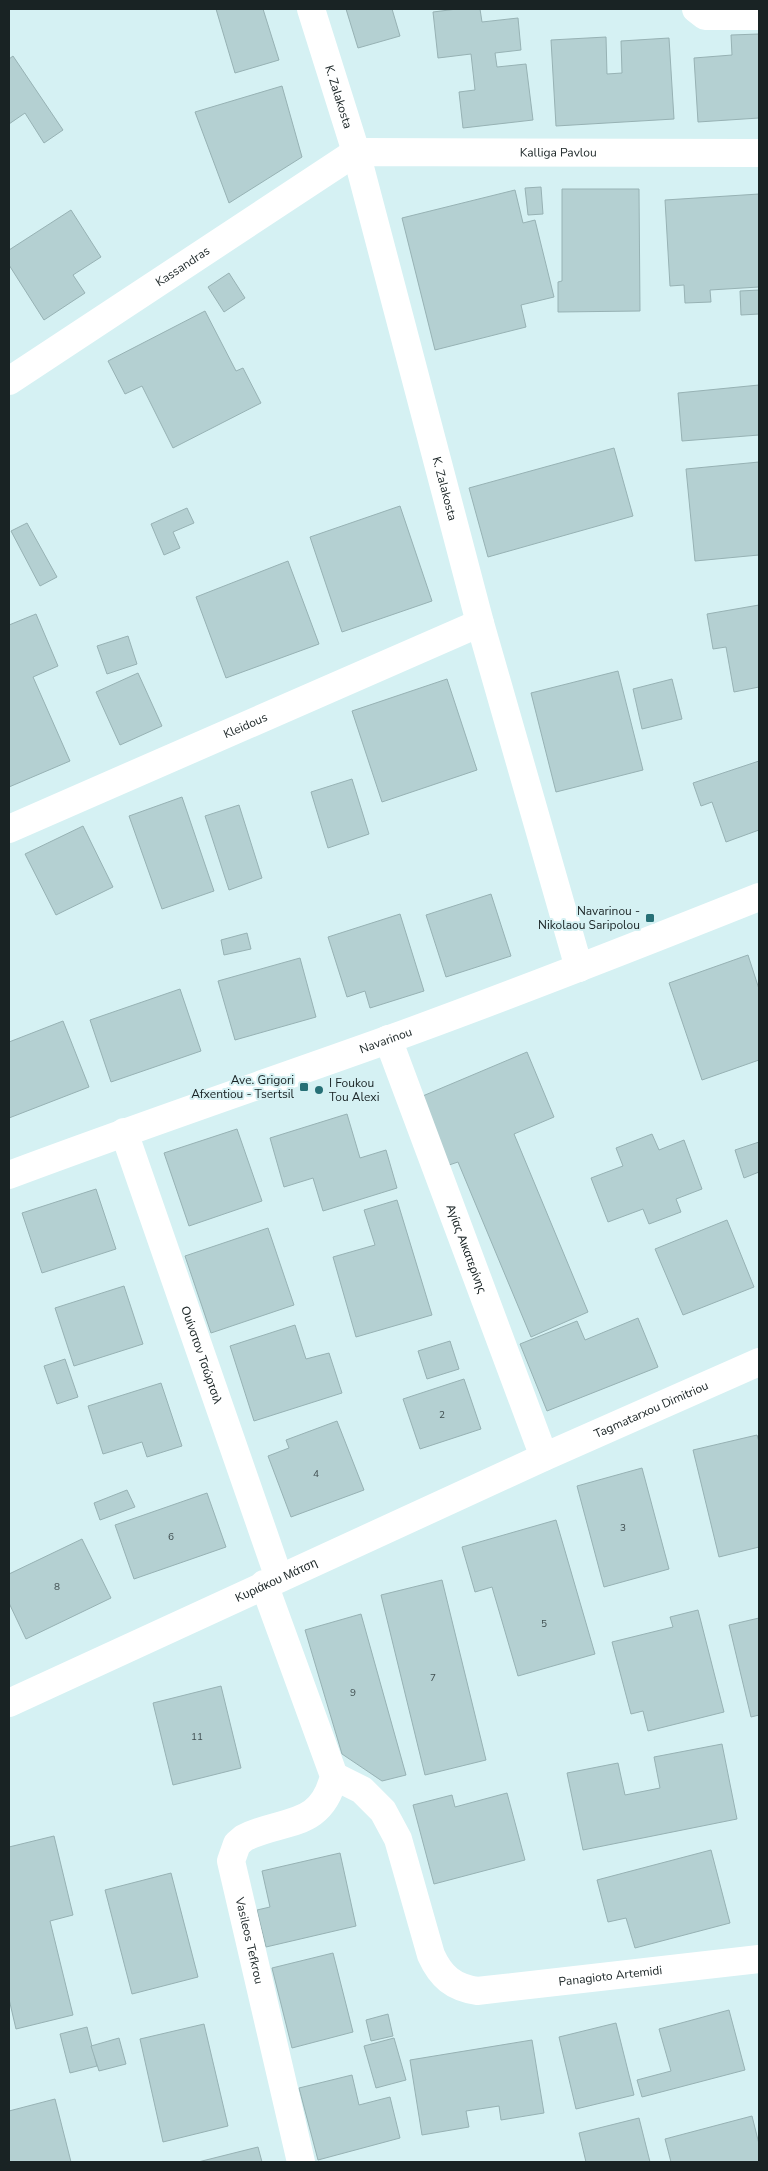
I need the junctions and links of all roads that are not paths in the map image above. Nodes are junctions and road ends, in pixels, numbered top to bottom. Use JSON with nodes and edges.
{"nodes":[{"id":1,"x":311,"y":9,"type":"edge"},
{"id":2,"x":696,"y":9,"type":"edge"},
{"id":3,"x":759,"y":16,"type":"edge"},
{"id":4,"x":356,"y":152,"type":"junction"},
{"id":5,"x":759,"y":153,"type":"edge"},
{"id":6,"x":9,"y":381,"type":"edge"},
{"id":7,"x":480,"y":623,"type":"junction"},
{"id":8,"x":9,"y":829,"type":"edge"},
{"id":9,"x":759,"y":897,"type":"edge"},
{"id":10,"x":579,"y":968,"type":"junction"},
{"id":11,"x":388,"y":1039,"type":"junction"},
{"id":12,"x":124,"y":1132,"type":"junction"},
{"id":13,"x":9,"y":1175,"type":"edge"},
{"id":14,"x":759,"y":1362,"type":"edge"},
{"id":15,"x":544,"y":1457,"type":"junction"},
{"id":16,"x":272,"y":1581,"type":"junction"},
{"id":17,"x":9,"y":1702,"type":"edge"},
{"id":18,"x":334,"y":1776,"type":"junction"},
{"id":19,"x":759,"y":1959,"type":"edge"},
{"id":20,"x":300,"y":2162,"type":"edge"}],
"edges":[{"from":1,"to":4,"type":"street","name":"K. Zalakosta"},
{"from":2,"to":3,"type":"street"},
{"from":4,"to":5,"type":"street","name":"Kalliga Pavlou"},
{"from":4,"to":6,"type":"street","name":"Kassandras"},
{"from":4,"to":7,"type":"street","name":"K. Zalakosta"},
{"from":7,"to":8,"type":"street","name":"Kleidous"},
{"from":7,"to":10,"type":"street","name":"K. Zalakosta"},
{"from":9,"to":10,"type":"street","name":"Navarinou"},
{"from":10,"to":11,"type":"street","name":"Navarinou"},
{"from":11,"to":12,"type":"street","name":"Navarinou"},
{"from":11,"to":15,"type":"street","name":"Αγίας Αικατερίνης"},
{"from":12,"to":13,"type":"street","name":"Navarinou"},
{"from":12,"to":16,"type":"street","name":"Ουίνστον Τσώρτσιλ"},
{"from":14,"to":15,"type":"street","name":"Tagmatarxou Dimitriou"},
{"from":15,"to":16,"type":"street","name":"Κυριάκου Μάτση"},
{"from":16,"to":17,"type":"street","name":"Κυριάκου Μάτση"},
{"from":16,"to":18,"type":"street"},
{"from":18,"to":19,"type":"street","name":"Panagioto Artemidi"},
{"from":18,"to":20,"type":"street","name":"Vasileos Tefkrou"}]}
